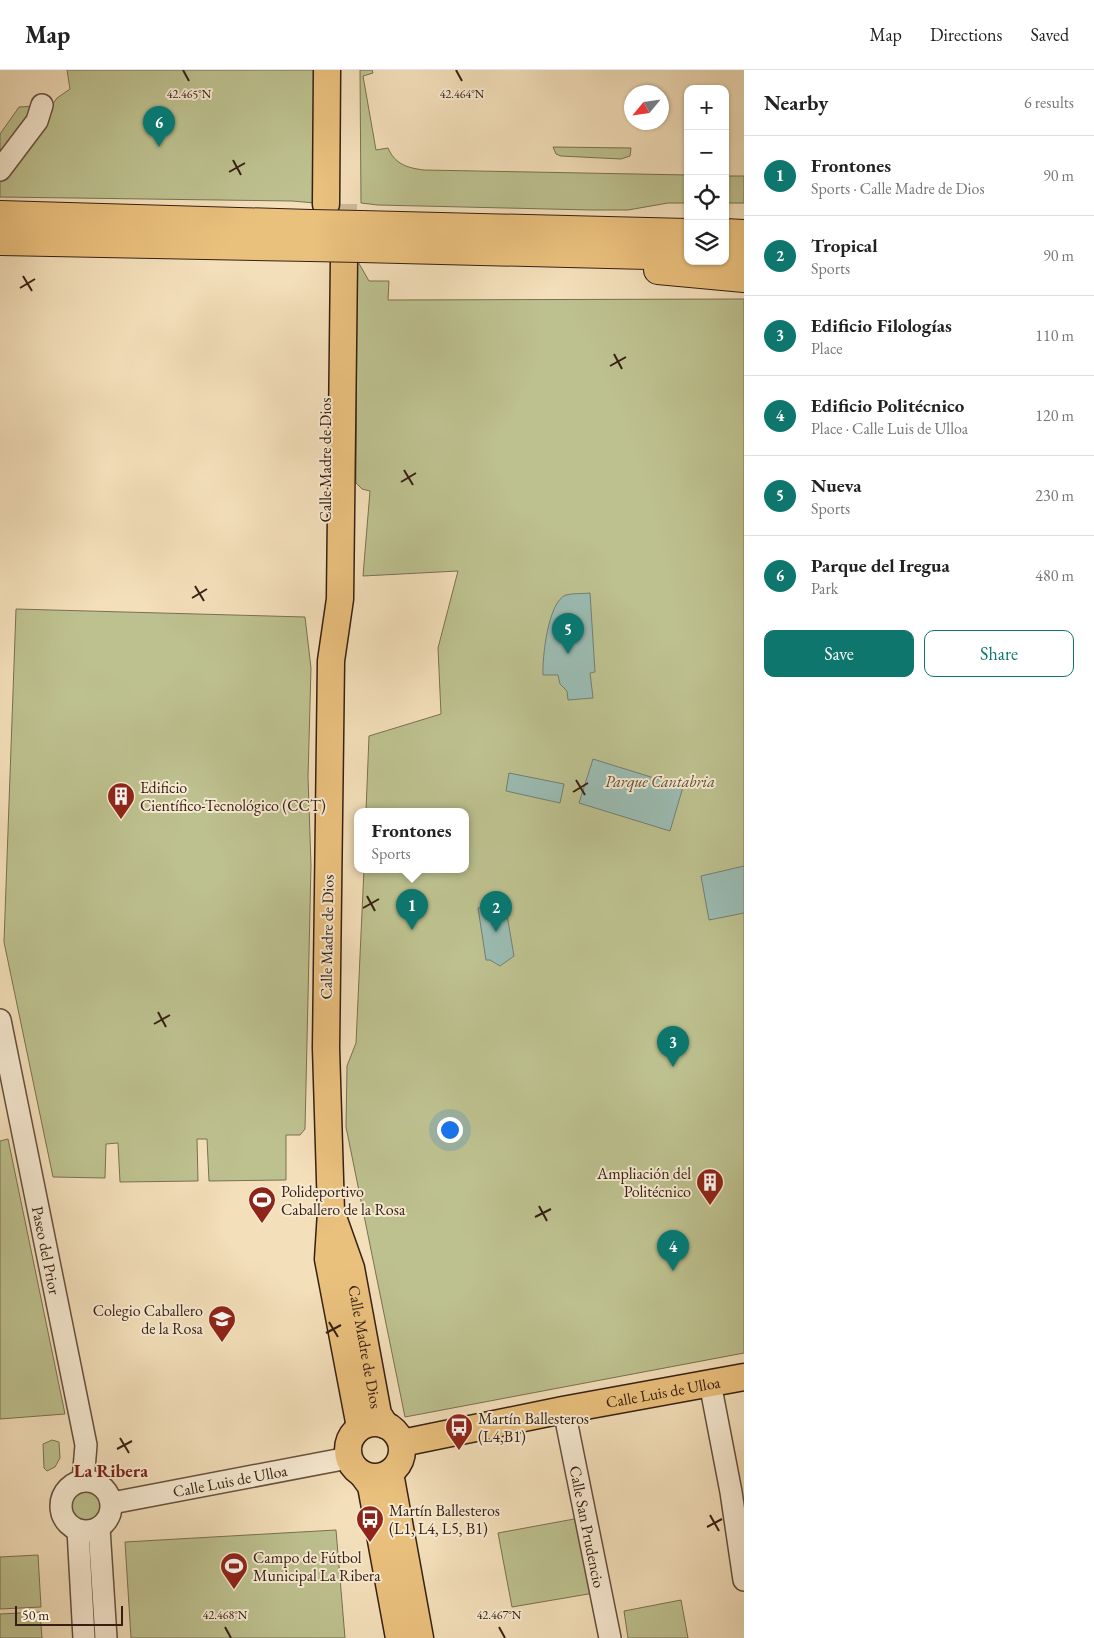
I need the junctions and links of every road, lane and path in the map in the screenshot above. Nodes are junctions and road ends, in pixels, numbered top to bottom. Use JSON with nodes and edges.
{"nodes":[{"id":1,"x":327,"y":70,"type":"edge"},
{"id":2,"x":345,"y":70,"type":"edge"},
{"id":3,"x":42,"y":105,"type":"dead end"},
{"id":4,"x":0,"y":170,"type":"edge"},
{"id":5,"x":0,"y":215,"type":"edge"},
{"id":6,"x":684,"y":218,"type":"edge"},
{"id":7,"x":729,"y":218,"type":"edge"},
{"id":8,"x":744,"y":218,"type":"edge"},
{"id":9,"x":416,"y":226,"type":"junction"},
{"id":10,"x":684,"y":232,"type":"edge"},
{"id":11,"x":729,"y":233,"type":"edge"},
{"id":12,"x":335,"y":234,"type":"junction"},
{"id":13,"x":744,"y":234,"type":"edge"},
{"id":14,"x":0,"y":241,"type":"edge"},
{"id":15,"x":574,"y":254,"type":"junction"},
{"id":16,"x":684,"y":256,"type":"edge"},
{"id":17,"x":729,"y":257,"type":"edge"},
{"id":18,"x":744,"y":257,"type":"edge"},
{"id":19,"x":744,"y":278,"type":"edge"},
{"id":20,"x":0,"y":1020,"type":"edge"},
{"id":21,"x":744,"y":1377,"type":"edge"},
{"id":22,"x":710,"y":1383,"type":"junction"},
{"id":23,"x":574,"y":1412,"type":"junction"},
{"id":24,"x":382,"y":1432,"type":"junction"},
{"id":25,"x":356,"y":1466,"type":"junction"},
{"id":26,"x":390,"y":1473,"type":"junction"},
{"id":27,"x":83,"y":1480,"type":"junction"},
{"id":28,"x":737,"y":1490,"type":"edge"},
{"id":29,"x":112,"y":1502,"type":"junction"},
{"id":30,"x":99,"y":1528,"type":"junction"},
{"id":31,"x":78,"y":1530,"type":"junction"},
{"id":32,"x":743,"y":1567,"type":"edge"},
{"id":33,"x":84,"y":1638,"type":"edge"},
{"id":34,"x":106,"y":1638,"type":"edge"},
{"id":35,"x":399,"y":1638,"type":"edge"},
{"id":36,"x":420,"y":1638,"type":"edge"},
{"id":37,"x":610,"y":1638,"type":"edge"}],
"edges":[{"from":1,"to":12,"type":"main road","name":"Calle Madre de Dios"},
{"from":2,"to":12,"type":"main road","name":"Calle Madre de Dios"},
{"from":3,"to":4,"type":"street"},
{"from":5,"to":12,"type":"highway"},
{"from":6,"to":9,"type":"highway"},
{"from":7,"to":8,"type":"highway"},
{"from":9,"to":10,"type":"highway"},
{"from":9,"to":12,"type":"highway"},
{"from":11,"to":13,"type":"highway"},
{"from":12,"to":14,"type":"highway"},
{"from":12,"to":15,"type":"highway"},
{"from":12,"to":24,"type":"main road","name":"Calle Madre de Dios"},
{"from":15,"to":16,"type":"highway"},
{"from":15,"to":19,"type":"highway"},
{"from":17,"to":18,"type":"highway"},
{"from":20,"to":27,"type":"street","name":"Paseo del Prior"},
{"from":21,"to":22,"type":"main road","name":"Calle Luis de Ulloa"},
{"from":22,"to":23,"type":"main road","name":"Calle Luis de Ulloa"},
{"from":22,"to":28,"type":"street"},
{"from":23,"to":24,"type":"main road","name":"Calle Luis de Ulloa"},
{"from":23,"to":37,"type":"street","name":"Calle San Prudencio"},
{"from":24,"to":25,"type":"main road"},
{"from":24,"to":26,"type":"main road"},
{"from":25,"to":26,"type":"main road"},
{"from":25,"to":29,"type":"street","name":"Calle Luis de Ulloa"},
{"from":25,"to":35,"type":"main road"},
{"from":26,"to":36,"type":"main road"},
{"from":27,"to":29,"type":"street"},
{"from":27,"to":31,"type":"street"},
{"from":28,"to":32,"type":"street"},
{"from":29,"to":30,"type":"street"},
{"from":30,"to":31,"type":"street"},
{"from":30,"to":34,"type":"street"},
{"from":31,"to":33,"type":"street"}]}
